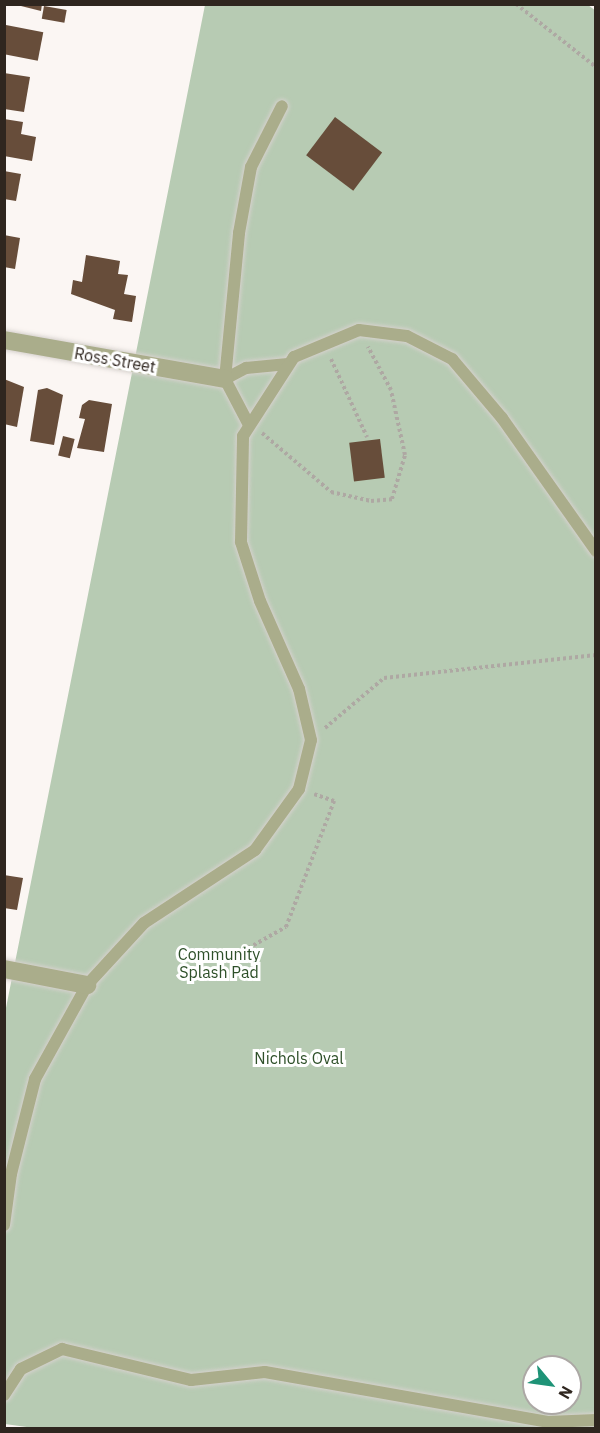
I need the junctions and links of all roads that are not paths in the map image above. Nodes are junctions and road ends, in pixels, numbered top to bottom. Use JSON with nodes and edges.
{"nodes":[{"id":1,"x":282,"y":106,"type":"dead end"},
{"id":2,"x":4,"y":340,"type":"edge"},
{"id":3,"x":288,"y":364,"type":"junction"},
{"id":4,"x":225,"y":379,"type":"junction"},
{"id":5,"x":249,"y":425,"type":"junction"},
{"id":6,"x":596,"y":550,"type":"edge"},
{"id":7,"x":4,"y":969,"type":"edge"},
{"id":8,"x":87,"y":985,"type":"junction"},
{"id":9,"x":4,"y":1225,"type":"edge"},
{"id":10,"x":4,"y":1395,"type":"edge"},
{"id":11,"x":596,"y":1420,"type":"edge"}],
"edges":[{"from":1,"to":4,"type":"lane"},
{"from":2,"to":4,"type":"street","name":"Ross Street"},
{"from":3,"to":4,"type":"lane"},
{"from":3,"to":5,"type":"lane"},
{"from":3,"to":6,"type":"lane"},
{"from":4,"to":5,"type":"lane"},
{"from":5,"to":8,"type":"lane"},
{"from":7,"to":8,"type":"street"},
{"from":8,"to":9,"type":"lane"},
{"from":10,"to":11,"type":"lane"}]}
